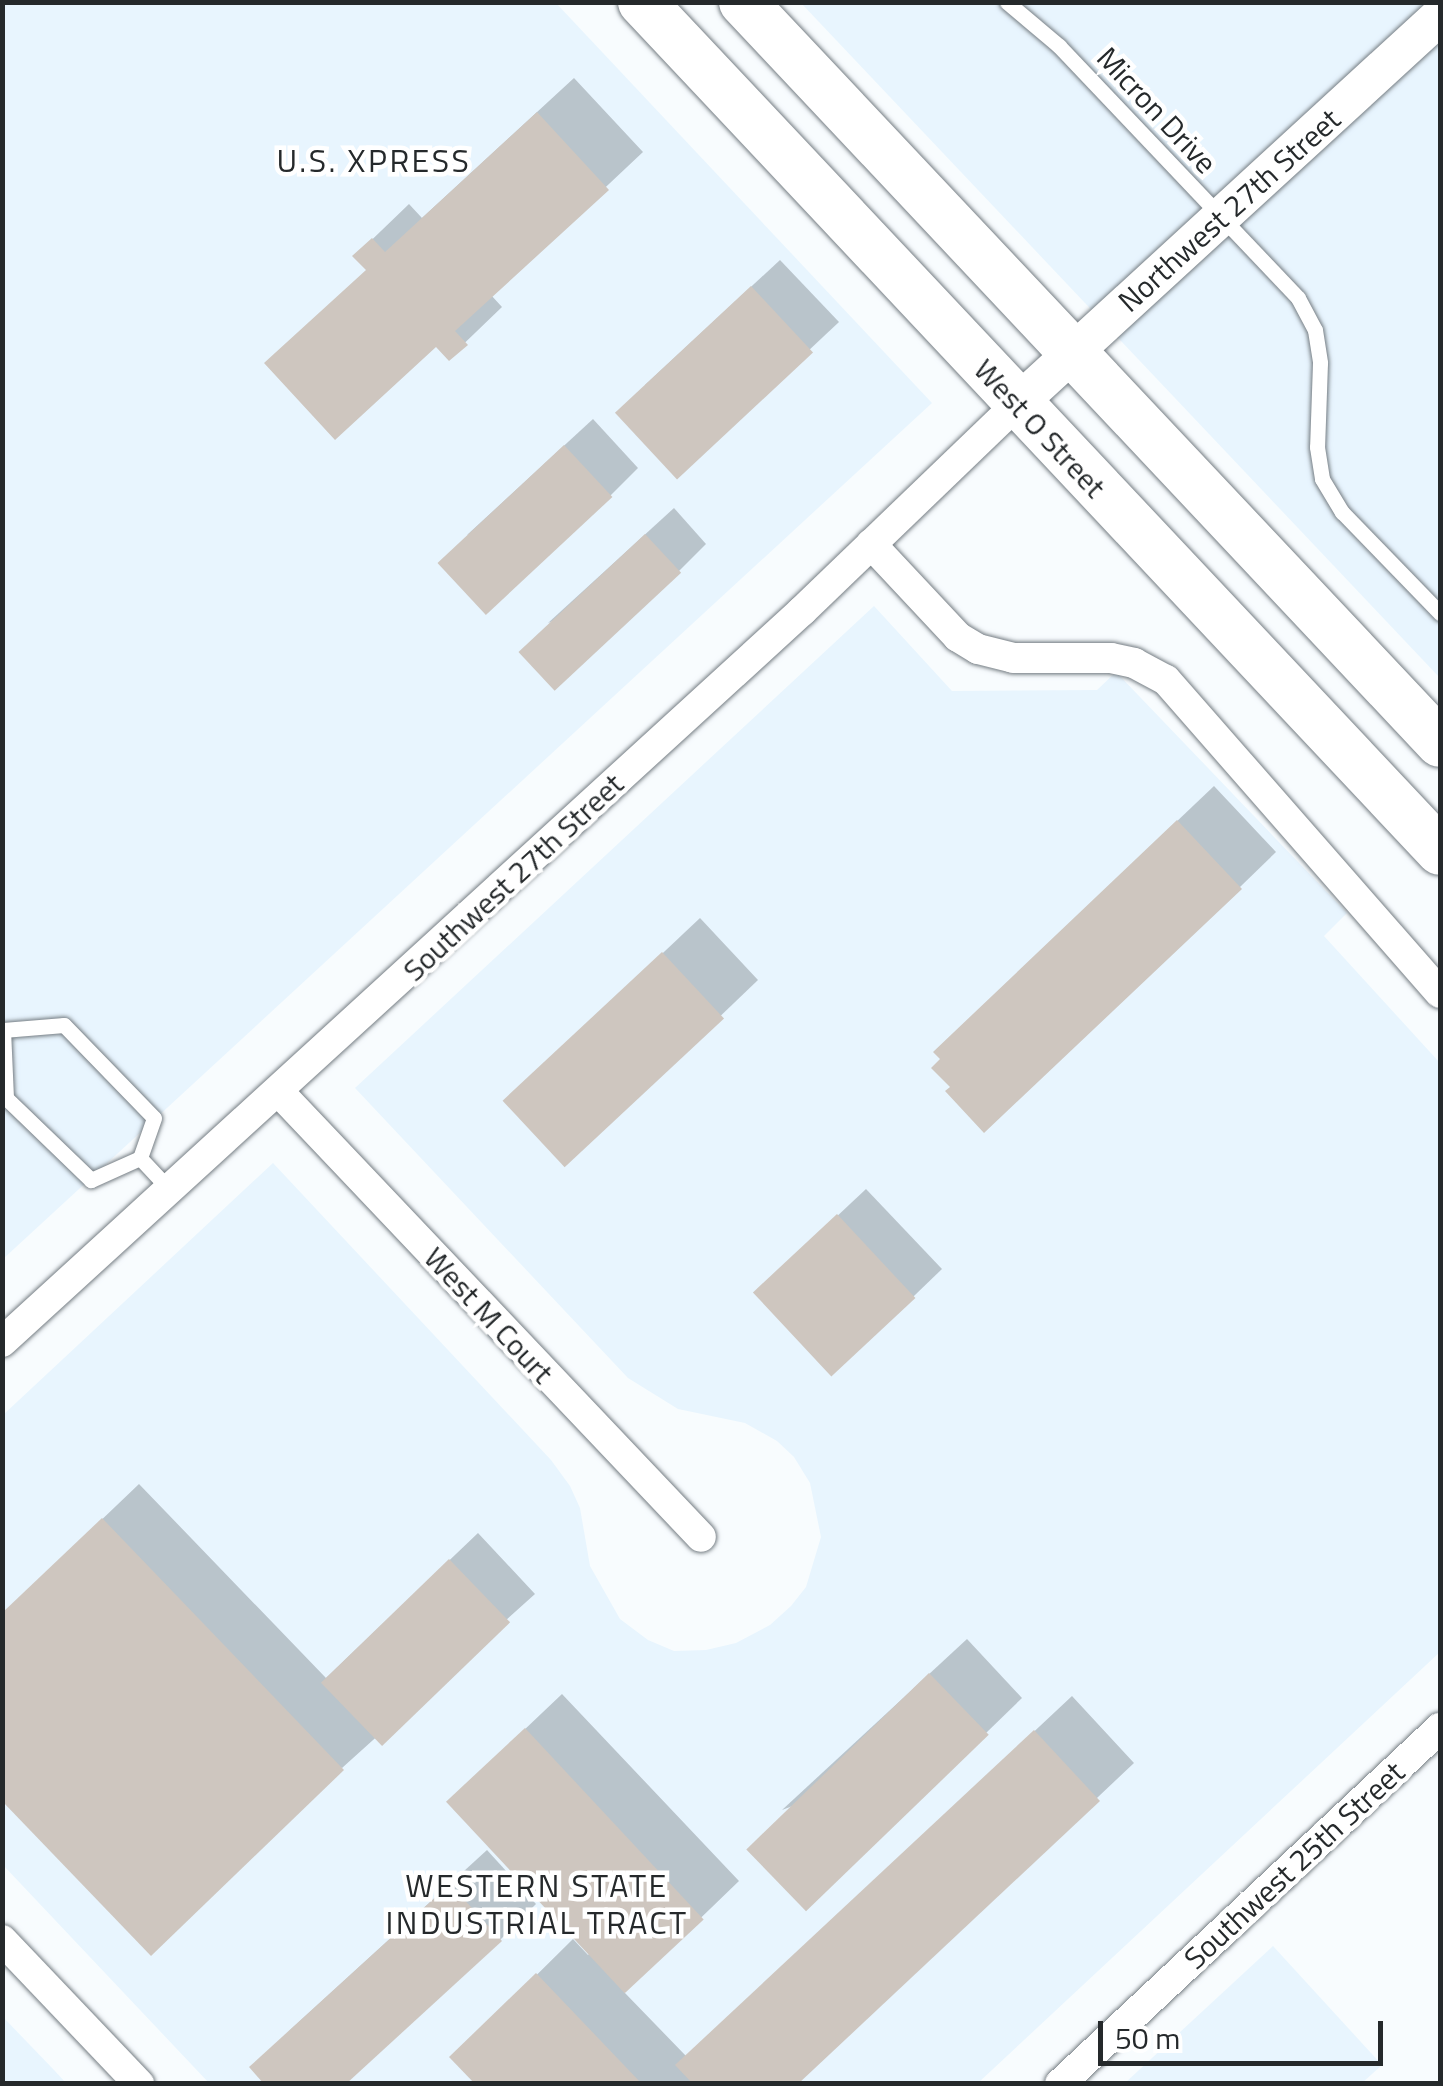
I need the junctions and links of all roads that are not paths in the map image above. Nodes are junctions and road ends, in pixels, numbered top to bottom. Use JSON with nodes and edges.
{"nodes":[{"id":1,"x":642,"y":2,"type":"edge"},
{"id":2,"x":743,"y":2,"type":"edge"},
{"id":3,"x":1007,"y":2,"type":"edge"},
{"id":4,"x":1440,"y":16,"type":"edge"},
{"id":5,"x":1220,"y":217,"type":"junction"},
{"id":6,"x":1073,"y":352,"type":"junction"},
{"id":7,"x":1016,"y":404,"type":"junction"},
{"id":8,"x":870,"y":544,"type":"junction"},
{"id":9,"x":1440,"y":612,"type":"edge"},
{"id":10,"x":1440,"y":743,"type":"edge"},
{"id":11,"x":1440,"y":851,"type":"edge"},
{"id":12,"x":1440,"y":992,"type":"edge"},
{"id":13,"x":3,"y":1030,"type":"edge"},
{"id":14,"x":278,"y":1092,"type":"junction"},
{"id":15,"x":140,"y":1158,"type":"junction"},
{"id":16,"x":169,"y":1189,"type":"junction"},
{"id":17,"x":2,"y":1342,"type":"edge"},
{"id":18,"x":701,"y":1538,"type":"dead end"},
{"id":19,"x":1440,"y":1728,"type":"edge"},
{"id":20,"x":2,"y":1940,"type":"edge"},
{"id":21,"x":139,"y":2084,"type":"edge"},
{"id":22,"x":1060,"y":2084,"type":"edge"}],
"edges":[{"from":1,"to":7,"type":"main road","name":"West O Street"},
{"from":2,"to":6,"type":"main road"},
{"from":3,"to":5,"type":"lane","name":"Micron Drive"},
{"from":4,"to":5,"type":"street","name":"Northwest 27th Street"},
{"from":5,"to":6,"type":"street","name":"Northwest 27th Street"},
{"from":5,"to":9,"type":"lane","name":"Micron Drive"},
{"from":6,"to":7,"type":"street","name":"Northwest 27th Street"},
{"from":6,"to":10,"type":"main road"},
{"from":7,"to":8,"type":"street","name":"Southwest 27th Street"},
{"from":7,"to":11,"type":"main road","name":"West O Street"},
{"from":8,"to":12,"type":"street"},
{"from":8,"to":14,"type":"street","name":"Southwest 27th Street"},
{"from":13,"to":15,"type":"lane"},
{"from":13,"to":15,"type":"lane"},
{"from":14,"to":16,"type":"street","name":"Southwest 27th Street"},
{"from":14,"to":18,"type":"street","name":"West M Court"},
{"from":15,"to":16,"type":"lane"},
{"from":16,"to":17,"type":"street","name":"Southwest 27th Street"},
{"from":19,"to":22,"type":"street","name":"Southwest 25th Street"},
{"from":20,"to":21,"type":"street"}]}
